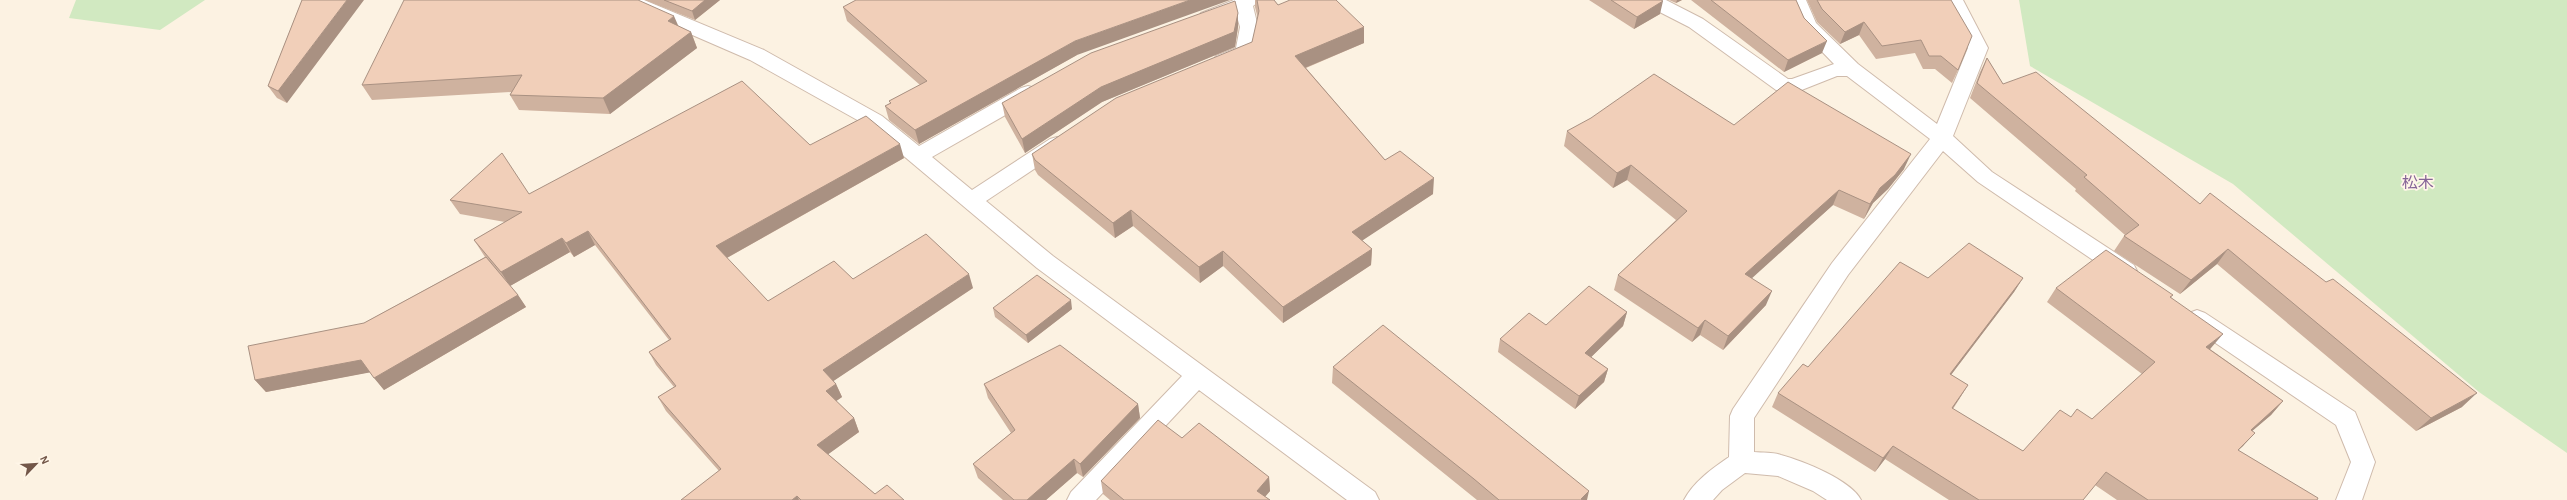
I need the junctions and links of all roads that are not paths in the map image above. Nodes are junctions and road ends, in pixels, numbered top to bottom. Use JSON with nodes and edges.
{"nodes":[{"id":1,"x":628,"y":0,"type":"edge"},
{"id":2,"x":1651,"y":0,"type":"edge"},
{"id":3,"x":1796,"y":0,"type":"edge"},
{"id":4,"x":1954,"y":0,"type":"edge"},
{"id":5,"x":1248,"y":2,"type":"edge"},
{"id":6,"x":1191,"y":23,"type":"edge"},
{"id":7,"x":1852,"y":69,"type":"junction"},
{"id":8,"x":1202,"y":70,"type":"edge"},
{"id":9,"x":1045,"y":84,"type":"edge"},
{"id":10,"x":1070,"y":135,"type":"edge"},
{"id":11,"x":1942,"y":138,"type":"junction"},
{"id":12,"x":918,"y":156,"type":"junction"},
{"id":13,"x":972,"y":201,"type":"junction"},
{"id":14,"x":2142,"y":282,"type":"edge"},
{"id":15,"x":2182,"y":309,"type":"edge"},
{"id":16,"x":1199,"y":374,"type":"junction"},
{"id":17,"x":1741,"y":462,"type":"junction"},
{"id":18,"x":1080,"y":500,"type":"edge"},
{"id":19,"x":1366,"y":500,"type":"edge"},
{"id":20,"x":1697,"y":500,"type":"edge"},
{"id":21,"x":1848,"y":500,"type":"edge"},
{"id":22,"x":2349,"y":500,"type":"edge"}],
"edges":[{"from":1,"to":12,"type":"street"},
{"from":2,"to":7,"type":"street"},
{"from":3,"to":7,"type":"street"},
{"from":4,"to":11,"type":"street"},
{"from":5,"to":6,"type":"street"},
{"from":5,"to":8,"type":"street"},
{"from":7,"to":11,"type":"street"},
{"from":9,"to":12,"type":"street"},
{"from":10,"to":13,"type":"street"},
{"from":11,"to":14,"type":"street"},
{"from":11,"to":17,"type":"street"},
{"from":12,"to":13,"type":"street"},
{"from":13,"to":16,"type":"street"},
{"from":15,"to":22,"type":"street"},
{"from":16,"to":18,"type":"street"},
{"from":16,"to":19,"type":"street"},
{"from":17,"to":20,"type":"street"},
{"from":17,"to":21,"type":"street"}]}
